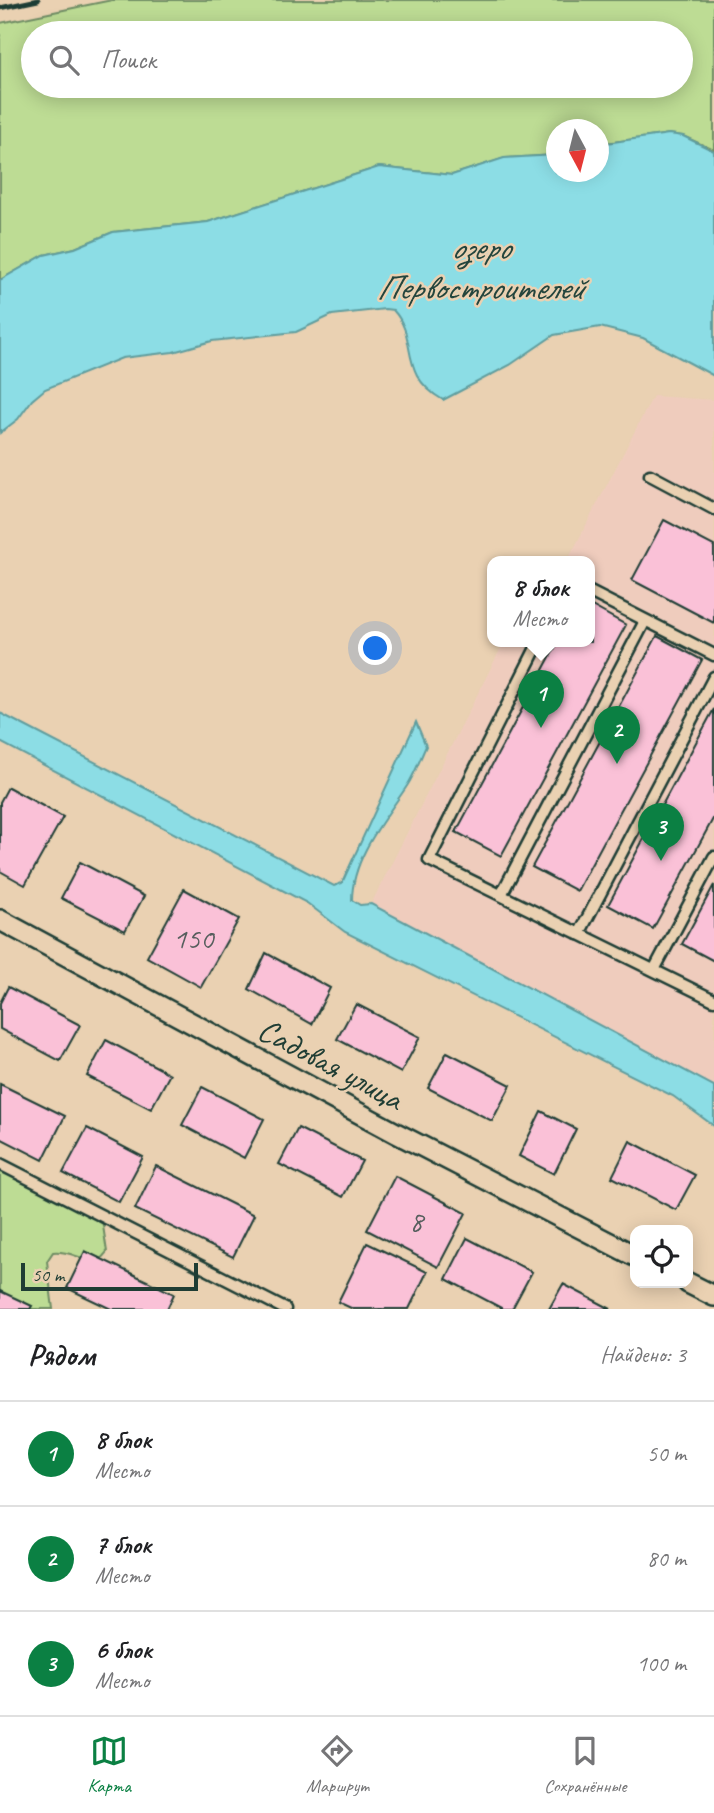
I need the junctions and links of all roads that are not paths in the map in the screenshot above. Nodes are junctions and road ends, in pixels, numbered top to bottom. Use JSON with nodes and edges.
{"nodes":[{"id":1,"x":650,"y":475,"type":"dead end"},
{"id":2,"x":714,"y":509,"type":"edge"},
{"id":3,"x":595,"y":596,"type":"edge"},
{"id":4,"x":645,"y":621,"type":"junction"},
{"id":5,"x":536,"y":647,"type":"edge"},
{"id":6,"x":714,"y":655,"type":"edge"},
{"id":7,"x":714,"y":677,"type":"edge"},
{"id":8,"x":714,"y":857,"type":"edge"},
{"id":9,"x":501,"y":895,"type":"junction"},
{"id":10,"x":0,"y":920,"type":"edge"},
{"id":11,"x":579,"y":934,"type":"junction"},
{"id":12,"x":654,"y":971,"type":"junction"},
{"id":13,"x":714,"y":1000,"type":"edge"},
{"id":14,"x":0,"y":1164,"type":"edge"},
{"id":15,"x":630,"y":1253,"type":"edge"},
{"id":16,"x":693,"y":1286,"type":"edge"},
{"id":17,"x":714,"y":1296,"type":"edge"},
{"id":18,"x":283,"y":1309,"type":"edge"}],
"edges":[{"from":1,"to":2,"type":"lane"},
{"from":3,"to":4,"type":"lane"},
{"from":4,"to":6,"type":"lane"},
{"from":4,"to":9,"type":"lane"},
{"from":5,"to":9,"type":"lane"},
{"from":7,"to":11,"type":"lane"},
{"from":8,"to":12,"type":"lane"},
{"from":9,"to":11,"type":"lane"},
{"from":10,"to":15,"type":"street","name":"Садовая улица"},
{"from":11,"to":12,"type":"lane"},
{"from":12,"to":13,"type":"lane"},
{"from":14,"to":18,"type":"lane"},
{"from":16,"to":17,"type":"street"}]}
